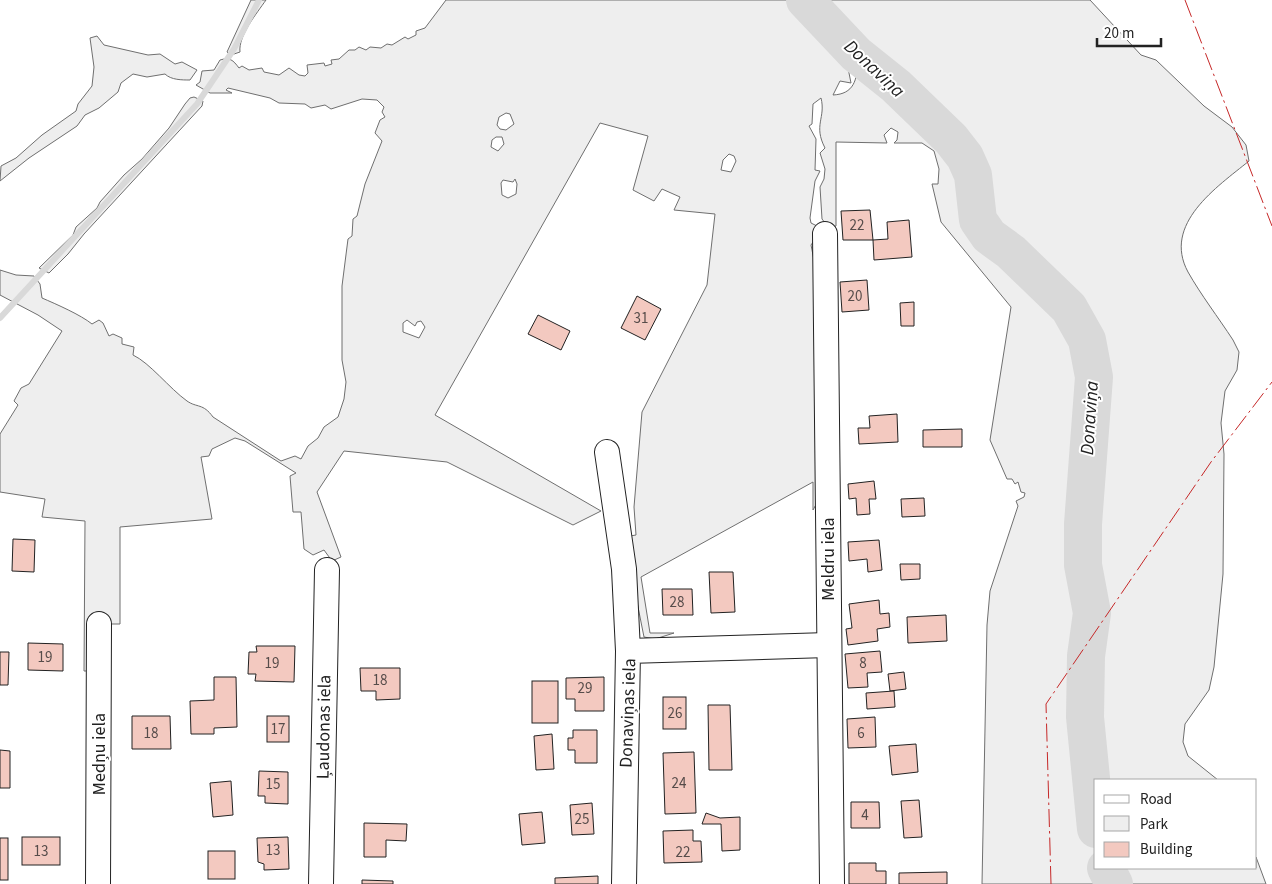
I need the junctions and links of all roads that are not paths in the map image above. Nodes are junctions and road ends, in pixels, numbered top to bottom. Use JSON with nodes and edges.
{"nodes":[{"id":1,"x":825,"y":234,"type":"dead end"},
{"id":2,"x":607,"y":452,"type":"dead end"},
{"id":3,"x":327,"y":570,"type":"dead end"},
{"id":4,"x":99,"y":624,"type":"dead end"},
{"id":5,"x":828,"y":645,"type":"junction"},
{"id":6,"x":628,"y":651,"type":"junction"},
{"id":7,"x":98,"y":884,"type":"edge"},
{"id":8,"x":321,"y":884,"type":"edge"},
{"id":9,"x":624,"y":884,"type":"edge"},
{"id":10,"x":832,"y":884,"type":"edge"}],
"edges":[{"from":1,"to":5,"type":"street","name":"Meldru iela"},
{"from":2,"to":6,"type":"street"},
{"from":3,"to":8,"type":"street","name":"Ļaudonas iela"},
{"from":4,"to":7,"type":"street","name":"Medņu iela"},
{"from":5,"to":6,"type":"street","name":"Donaviņas iela"},
{"from":5,"to":10,"type":"street","name":"Meldru iela"},
{"from":6,"to":9,"type":"street","name":"Donaviņas iela"}]}
